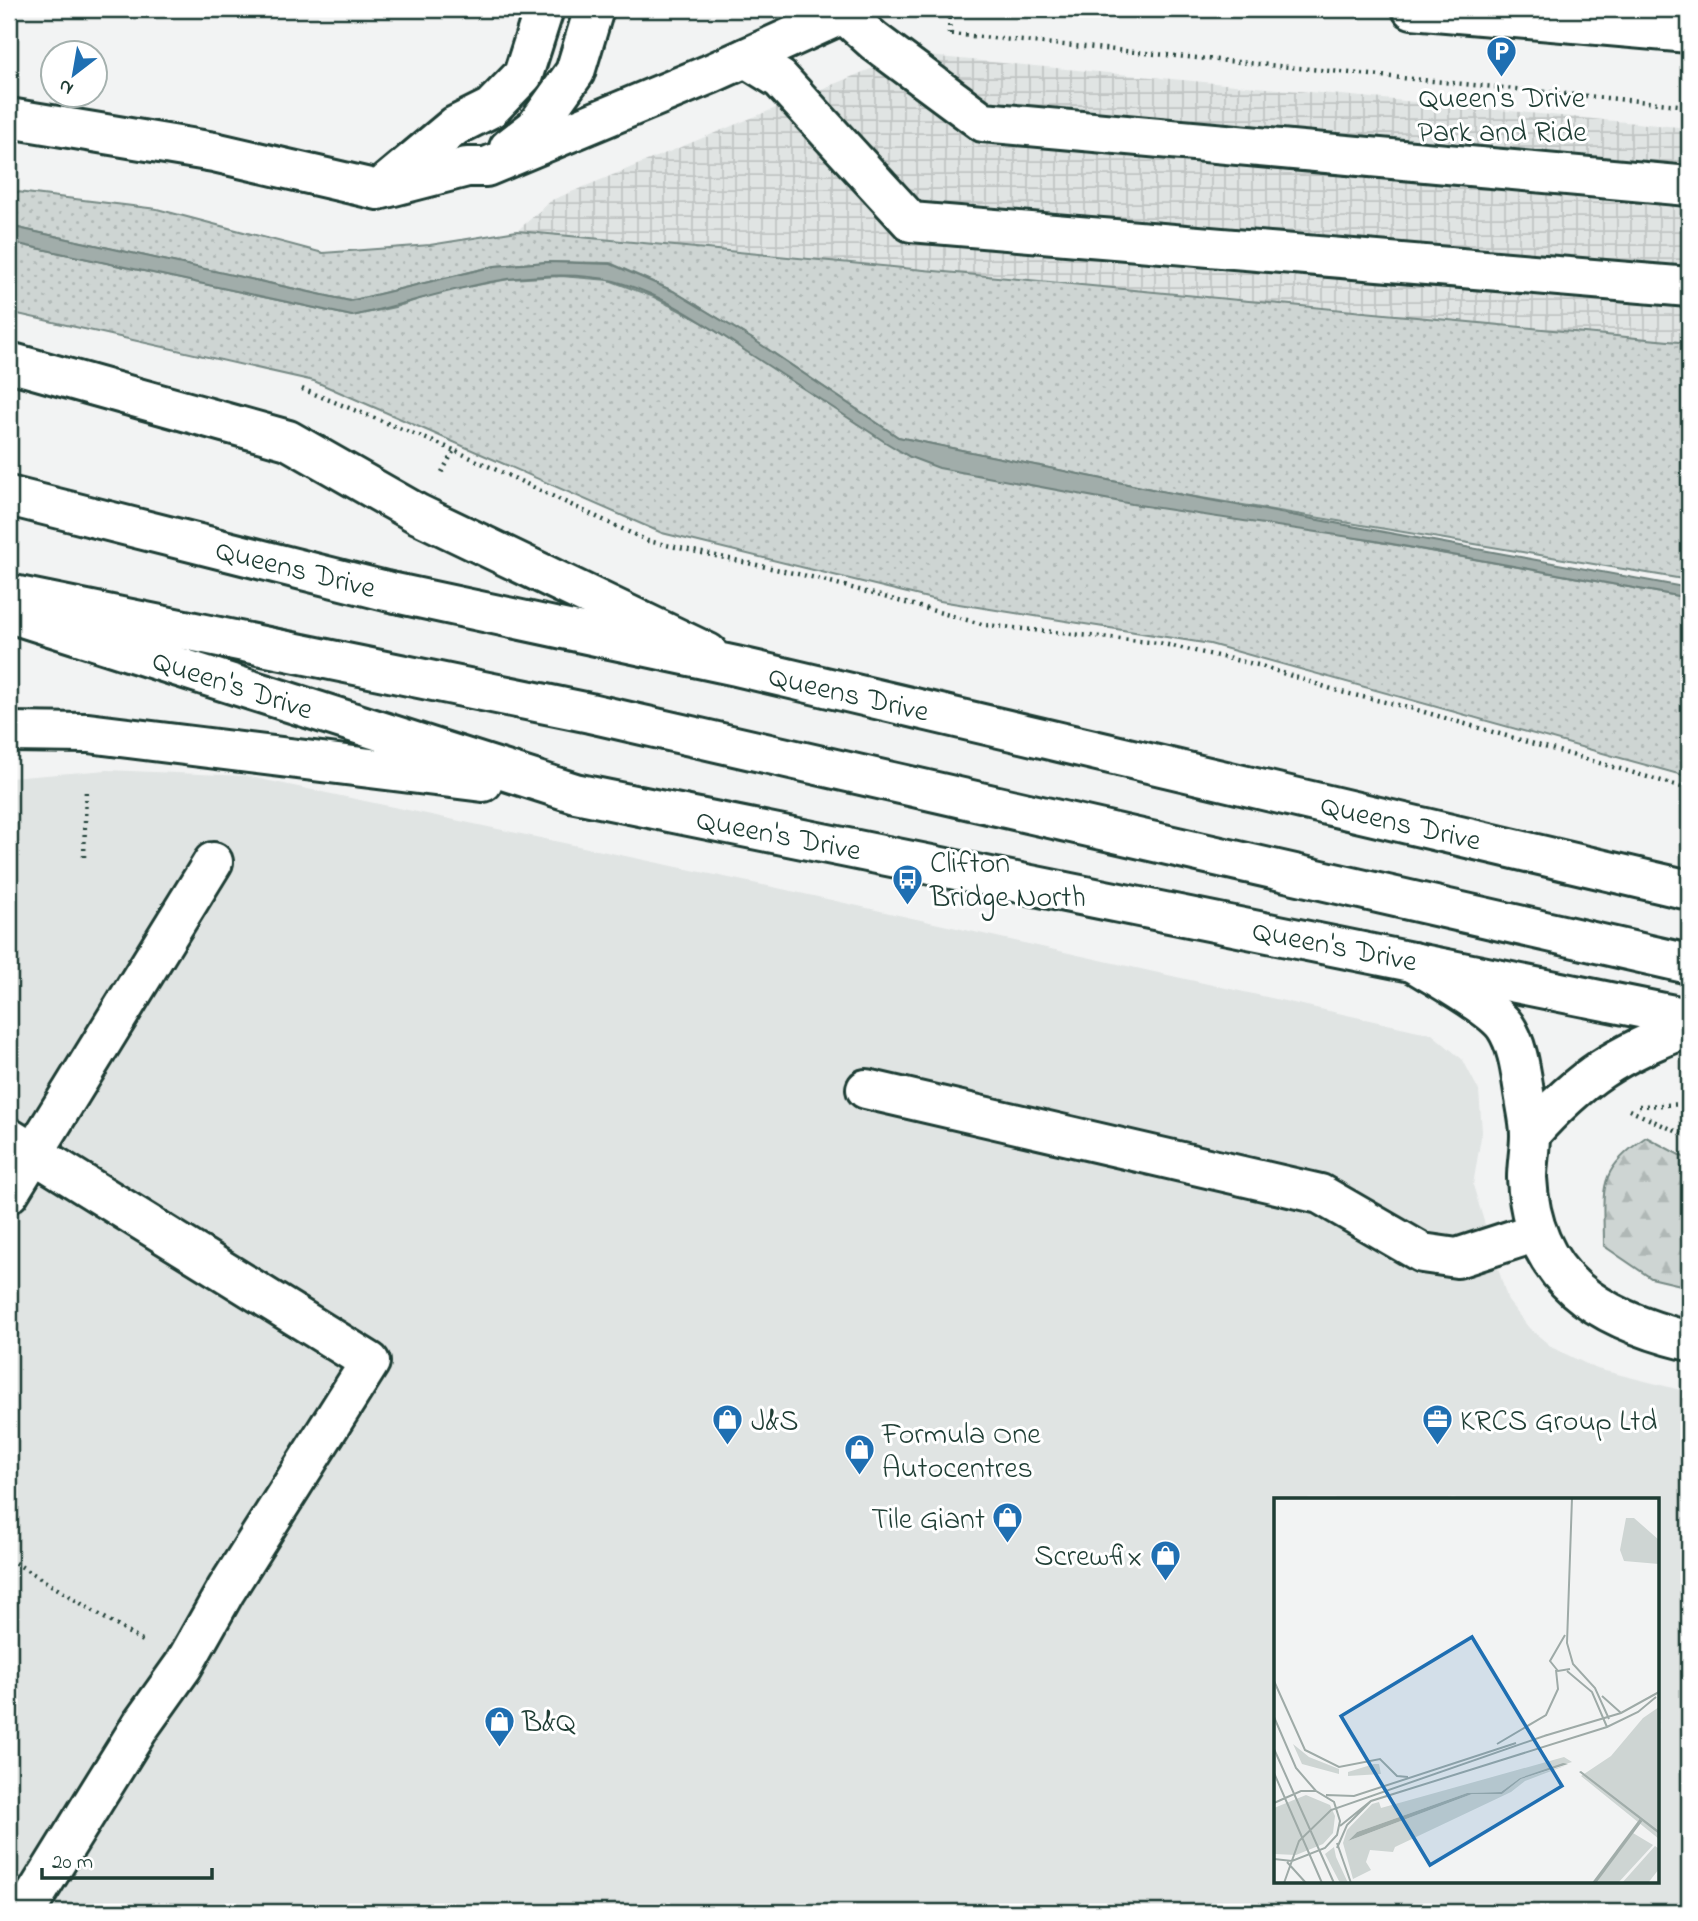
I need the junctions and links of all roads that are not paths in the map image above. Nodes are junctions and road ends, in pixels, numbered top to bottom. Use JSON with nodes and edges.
{"nodes":[{"id":1,"x":544,"y":9,"type":"edge"},
{"id":2,"x":594,"y":9,"type":"edge"},
{"id":3,"x":1412,"y":9,"type":"edge"},
{"id":4,"x":849,"y":11,"type":"edge"},
{"id":5,"x":1689,"y":33,"type":"edge"},
{"id":6,"x":746,"y":58,"type":"junction"},
{"id":7,"x":9,"y":118,"type":"edge"},
{"id":8,"x":486,"y":167,"type":"junction"},
{"id":9,"x":1689,"y":186,"type":"edge"},
{"id":10,"x":378,"y":190,"type":"junction"},
{"id":11,"x":1689,"y":287,"type":"edge"},
{"id":12,"x":9,"y":362,"type":"edge"},
{"id":13,"x":9,"y":496,"type":"edge"},
{"id":14,"x":9,"y":594,"type":"edge"},
{"id":15,"x":9,"y":612,"type":"edge"},
{"id":16,"x":736,"y":666,"type":"junction"},
{"id":17,"x":9,"y":732,"type":"edge"},
{"id":18,"x":575,"y":793,"type":"junction"},
{"id":19,"x":213,"y":863,"type":"dead end"},
{"id":20,"x":1689,"y":890,"type":"edge"},
{"id":21,"x":1409,"y":959,"type":"junction"},
{"id":22,"x":1689,"y":964,"type":"edge"},
{"id":23,"x":1689,"y":1018,"type":"edge"},
{"id":24,"x":1689,"y":1027,"type":"edge"},
{"id":25,"x":866,"y":1089,"type":"dead end"},
{"id":26,"x":1530,"y":1134,"type":"junction"},
{"id":27,"x":20,"y":1146,"type":"edge"},
{"id":28,"x":9,"y":1193,"type":"edge"},
{"id":29,"x":1537,"y":1232,"type":"junction"},
{"id":30,"x":1689,"y":1341,"type":"edge"},
{"id":31,"x":25,"y":1912,"type":"edge"}],
"edges":[{"from":1,"to":10,"type":"main road"},
{"from":2,"to":8,"type":"main road"},
{"from":3,"to":5,"type":"main road"},
{"from":4,"to":6,"type":"main road"},
{"from":4,"to":9,"type":"main road"},
{"from":6,"to":8,"type":"main road"},
{"from":6,"to":11,"type":"main road"},
{"from":7,"to":10,"type":"main road"},
{"from":8,"to":10,"type":"main road"},
{"from":12,"to":16,"type":"main road"},
{"from":13,"to":16,"type":"main road","name":"Queens Drive"},
{"from":14,"to":22,"type":"main road"},
{"from":15,"to":18,"type":"main road","name":"Queen's Drive"},
{"from":16,"to":20,"type":"main road","name":"Queens Drive"},
{"from":17,"to":18,"type":"main road"},
{"from":18,"to":21,"type":"main road","name":"Queen's Drive"},
{"from":19,"to":27,"type":"main road"},
{"from":21,"to":23,"type":"main road","name":"Queen's Drive"},
{"from":21,"to":26,"type":"main road"},
{"from":24,"to":26,"type":"main road"},
{"from":25,"to":29,"type":"main road"},
{"from":26,"to":29,"type":"main road"},
{"from":27,"to":28,"type":"main road"},
{"from":27,"to":31,"type":"main road"},
{"from":29,"to":30,"type":"main road"}]}
